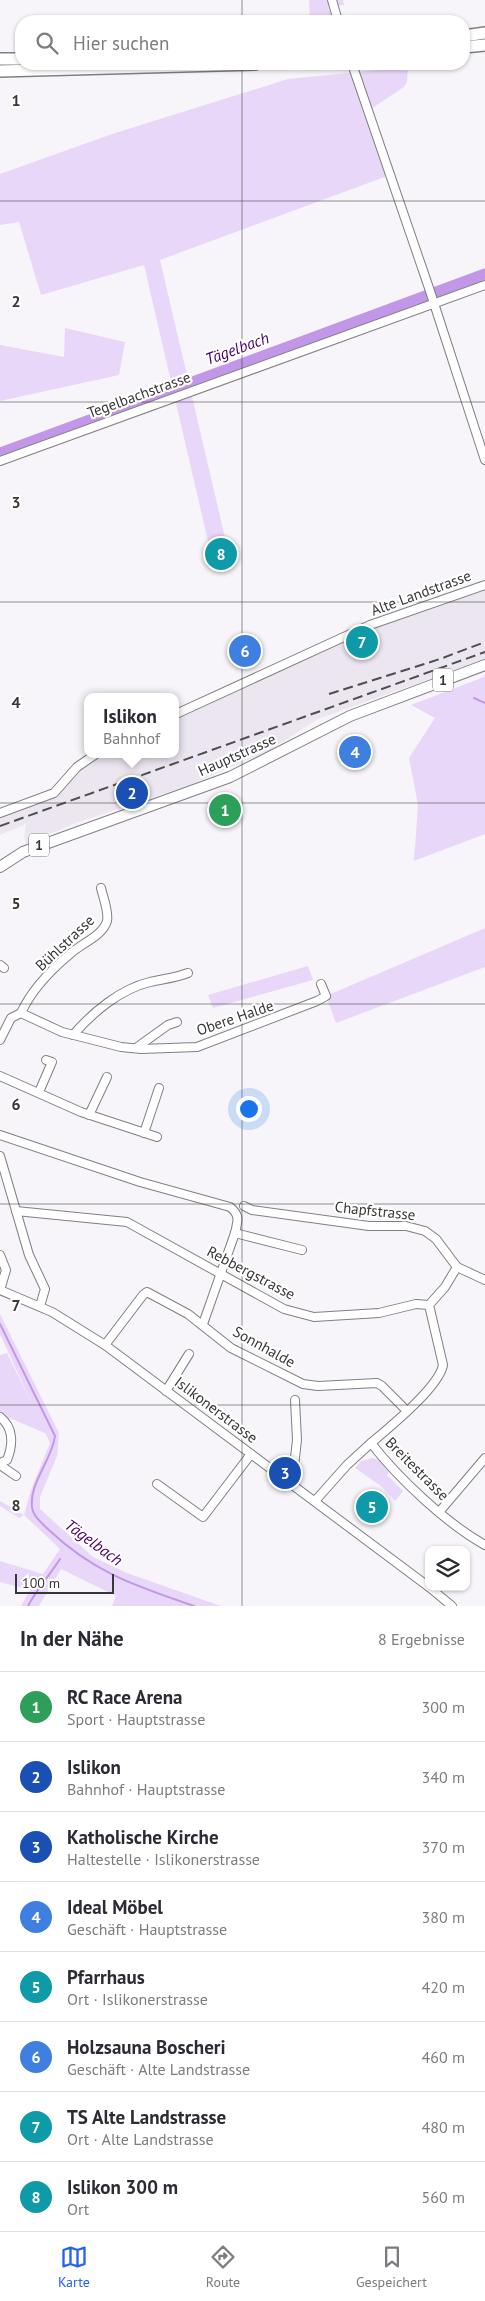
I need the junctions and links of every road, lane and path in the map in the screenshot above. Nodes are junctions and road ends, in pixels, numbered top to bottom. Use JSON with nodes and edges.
{"nodes":[{"id":1,"x":332,"y":0,"type":"edge"},
{"id":2,"x":336,"y":15,"type":"edge"},
{"id":3,"x":485,"y":33,"type":"edge"},
{"id":4,"x":470,"y":35,"type":"edge"},
{"id":5,"x":485,"y":45,"type":"edge"},
{"id":6,"x":470,"y":46,"type":"edge"},
{"id":7,"x":0,"y":59,"type":"edge"},
{"id":8,"x":15,"y":59,"type":"edge"},
{"id":9,"x":37,"y":70,"type":"edge"},
{"id":10,"x":354,"y":70,"type":"edge"},
{"id":11,"x":0,"y":71,"type":"edge"},
{"id":12,"x":485,"y":285,"type":"edge"},
{"id":13,"x":433,"y":300,"type":"junction"},
{"id":14,"x":485,"y":460,"type":"edge"},
{"id":15,"x":0,"y":461,"type":"edge"},
{"id":16,"x":485,"y":585,"type":"edge"},
{"id":17,"x":485,"y":665,"type":"edge"},
{"id":18,"x":179,"y":713,"type":"edge"},
{"id":19,"x":90,"y":758,"type":"edge"},
{"id":20,"x":0,"y":813,"type":"edge"},
{"id":21,"x":0,"y":867,"type":"edge"},
{"id":22,"x":100,"y":888,"type":"dead end"},
{"id":23,"x":188,"y":973,"type":"dead end"},
{"id":24,"x":321,"y":984,"type":"dead end"},
{"id":25,"x":21,"y":1013,"type":"junction"},
{"id":26,"x":177,"y":1022,"type":"dead end"},
{"id":27,"x":73,"y":1035,"type":"junction"},
{"id":28,"x":0,"y":1040,"type":"edge"},
{"id":29,"x":136,"y":1048,"type":"junction"},
{"id":30,"x":46,"y":1060,"type":"dead end"},
{"id":31,"x":0,"y":1076,"type":"edge"},
{"id":32,"x":107,"y":1077,"type":"dead end"},
{"id":33,"x":159,"y":1088,"type":"dead end"},
{"id":34,"x":39,"y":1092,"type":"junction"},
{"id":35,"x":90,"y":1115,"type":"junction"},
{"id":36,"x":144,"y":1133,"type":"junction"},
{"id":37,"x":0,"y":1135,"type":"edge"},
{"id":38,"x":157,"y":1137,"type":"dead end"},
{"id":39,"x":0,"y":1156,"type":"edge"},
{"id":40,"x":2,"y":1177,"type":"edge"},
{"id":41,"x":244,"y":1206,"type":"dead end"},
{"id":42,"x":16,"y":1211,"type":"junction"},
{"id":43,"x":235,"y":1232,"type":"junction"},
{"id":44,"x":302,"y":1250,"type":"dead end"},
{"id":45,"x":0,"y":1256,"type":"edge"},
{"id":46,"x":457,"y":1267,"type":"junction"},
{"id":47,"x":220,"y":1272,"type":"junction"},
{"id":48,"x":485,"y":1280,"type":"edge"},
{"id":49,"x":0,"y":1290,"type":"edge"},
{"id":50,"x":428,"y":1305,"type":"junction"},
{"id":51,"x":40,"y":1306,"type":"junction"},
{"id":52,"x":202,"y":1324,"type":"junction"},
{"id":53,"x":105,"y":1345,"type":"junction"},
{"id":54,"x":189,"y":1354,"type":"dead end"},
{"id":55,"x":166,"y":1391,"type":"junction"},
{"id":56,"x":295,"y":1400,"type":"dead end"},
{"id":57,"x":407,"y":1411,"type":"junction"},
{"id":58,"x":0,"y":1417,"type":"edge"},
{"id":59,"x":371,"y":1443,"type":"junction"},
{"id":60,"x":252,"y":1454,"type":"junction"},
{"id":61,"x":485,"y":1458,"type":"edge"},
{"id":62,"x":0,"y":1464,"type":"edge"},
{"id":63,"x":16,"y":1476,"type":"dead end"},
{"id":64,"x":157,"y":1484,"type":"dead end"},
{"id":65,"x":292,"y":1484,"type":"junction"},
{"id":66,"x":314,"y":1501,"type":"junction"},
{"id":67,"x":440,"y":1511,"type":"junction"},
{"id":68,"x":485,"y":1545,"type":"edge"},
{"id":69,"x":425,"y":1584,"type":"edge"},
{"id":70,"x":434,"y":1591,"type":"edge"},
{"id":71,"x":452,"y":1606,"type":"edge"}],
"edges":[{"from":1,"to":2,"type":"street"},
{"from":3,"to":4,"type":"highway"},
{"from":5,"to":6,"type":"highway"},
{"from":7,"to":8,"type":"highway"},
{"from":9,"to":11,"type":"highway"},
{"from":10,"to":13,"type":"street"},
{"from":12,"to":13,"type":"street","name":"Tegelbachstrasse"},
{"from":13,"to":14,"type":"street"},
{"from":13,"to":15,"type":"street","name":"Tegelbachstrasse"},
{"from":16,"to":18,"type":"street","name":"Alte Landstrasse"},
{"from":17,"to":21,"type":"main road","name":"Hauptstrasse","number":"1"},
{"from":19,"to":20,"type":"street"},
{"from":22,"to":25,"type":"street","name":"Bühlstrasse"},
{"from":23,"to":27,"type":"street"},
{"from":24,"to":29,"type":"street","name":"Obere Halde"},
{"from":25,"to":27,"type":"street","name":"Obere Halde"},
{"from":25,"to":28,"type":"street"},
{"from":26,"to":29,"type":"street"},
{"from":27,"to":29,"type":"street","name":"Obere Halde"},
{"from":30,"to":34,"type":"street"},
{"from":31,"to":34,"type":"street"},
{"from":32,"to":35,"type":"street"},
{"from":33,"to":36,"type":"street"},
{"from":34,"to":35,"type":"street"},
{"from":35,"to":36,"type":"street"},
{"from":36,"to":38,"type":"street"},
{"from":37,"to":43,"type":"street"},
{"from":39,"to":40,"type":"street"},
{"from":40,"to":42,"type":"street"},
{"from":41,"to":46,"type":"street","name":"Chapfstrasse"},
{"from":42,"to":47,"type":"street","name":"Rebbergstrasse"},
{"from":42,"to":51,"type":"street"},
{"from":43,"to":44,"type":"street"},
{"from":43,"to":47,"type":"street"},
{"from":45,"to":49,"type":"street"},
{"from":46,"to":48,"type":"street","name":"Chapfstrasse"},
{"from":46,"to":50,"type":"street"},
{"from":47,"to":50,"type":"street","name":"Rebbergstrasse"},
{"from":47,"to":52,"type":"street"},
{"from":49,"to":51,"type":"street","name":"Islikonerstrasse"},
{"from":50,"to":57,"type":"street"},
{"from":51,"to":53,"type":"street","name":"Islikonerstrasse"},
{"from":52,"to":53,"type":"street","name":"Sonnhalde"},
{"from":52,"to":57,"type":"street","name":"Sonnhalde"},
{"from":53,"to":55,"type":"street","name":"Islikonerstrasse"},
{"from":54,"to":55,"type":"street"},
{"from":55,"to":60,"type":"street","name":"Islikonerstrasse"},
{"from":56,"to":65,"type":"street"},
{"from":57,"to":59,"type":"street"},
{"from":58,"to":62,"type":"street"},
{"from":59,"to":66,"type":"street","name":"Breitestrasse"},
{"from":59,"to":67,"type":"street","name":"Breitestrasse"},
{"from":60,"to":64,"type":"street"},
{"from":60,"to":65,"type":"street","name":"Islikonerstrasse"},
{"from":61,"to":67,"type":"street"},
{"from":62,"to":63,"type":"street"},
{"from":65,"to":66,"type":"street","name":"Islikonerstrasse"},
{"from":66,"to":69,"type":"street","name":"Islikonerstrasse"},
{"from":67,"to":68,"type":"street","name":"Breitestrasse"},
{"from":70,"to":71,"type":"street","name":"Islikonerstrasse"}]}
